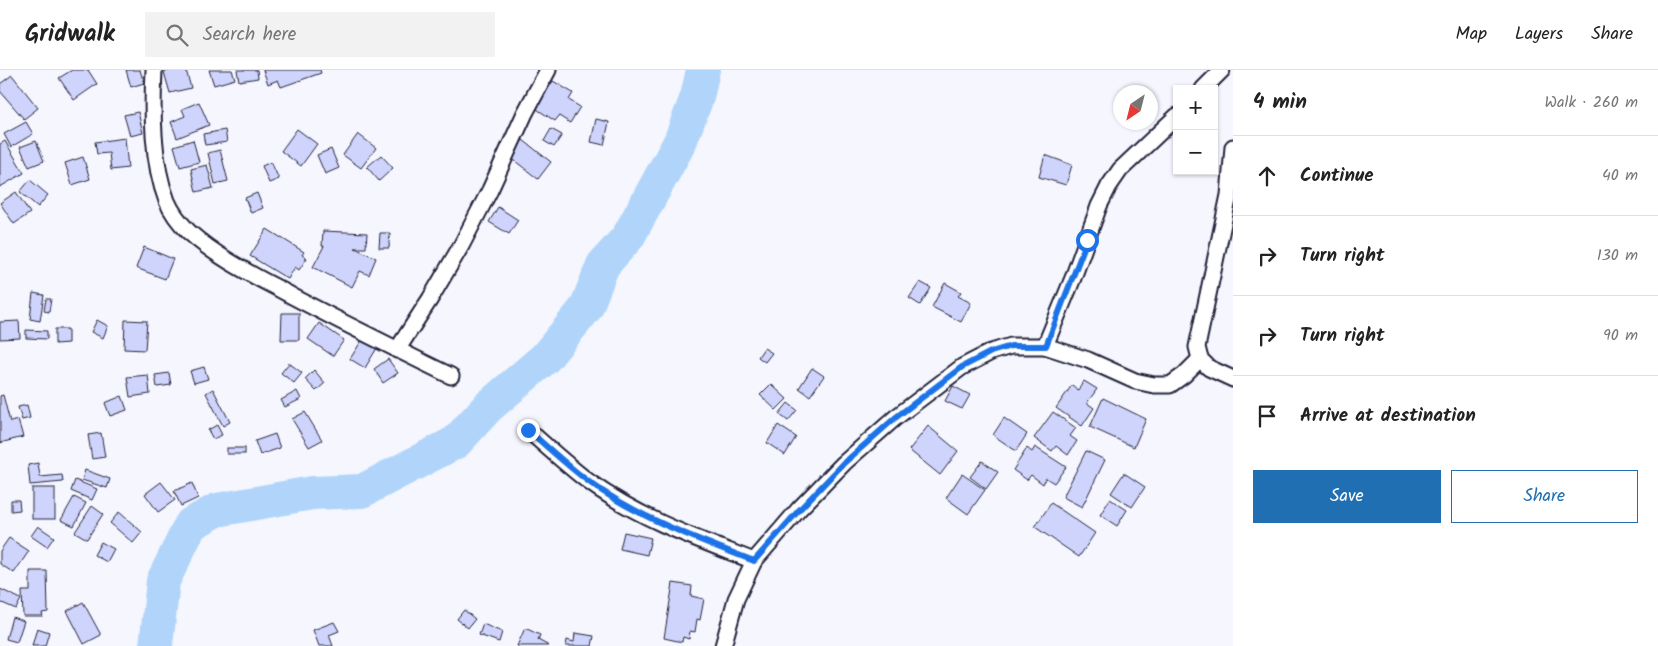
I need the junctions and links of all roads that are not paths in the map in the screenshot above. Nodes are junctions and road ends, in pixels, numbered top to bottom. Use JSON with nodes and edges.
{"nodes":[{"id":1,"x":154,"y":70,"type":"edge"},
{"id":2,"x":548,"y":70,"type":"edge"},
{"id":3,"x":1222,"y":70,"type":"edge"},
{"id":4,"x":1207,"y":85,"type":"edge"},
{"id":5,"x":1173,"y":120,"type":"edge"},
{"id":6,"x":1233,"y":147,"type":"edge"},
{"id":7,"x":1046,"y":346,"type":"junction"},
{"id":8,"x":397,"y":350,"type":"junction"},
{"id":9,"x":1200,"y":359,"type":"junction"},
{"id":10,"x":451,"y":376,"type":"dead end"},
{"id":11,"x":1233,"y":379,"type":"edge"},
{"id":12,"x":528,"y":430,"type":"dead end"},
{"id":13,"x":754,"y":561,"type":"junction"},
{"id":14,"x":723,"y":646,"type":"edge"}],
"edges":[{"from":1,"to":8,"type":"street"},
{"from":2,"to":8,"type":"street"},
{"from":3,"to":4,"type":"street"},
{"from":5,"to":7,"type":"street"},
{"from":6,"to":9,"type":"street"},
{"from":7,"to":9,"type":"street"},
{"from":7,"to":13,"type":"street"},
{"from":8,"to":10,"type":"street"},
{"from":9,"to":11,"type":"street"},
{"from":12,"to":13,"type":"street"},
{"from":13,"to":14,"type":"street"}]}
